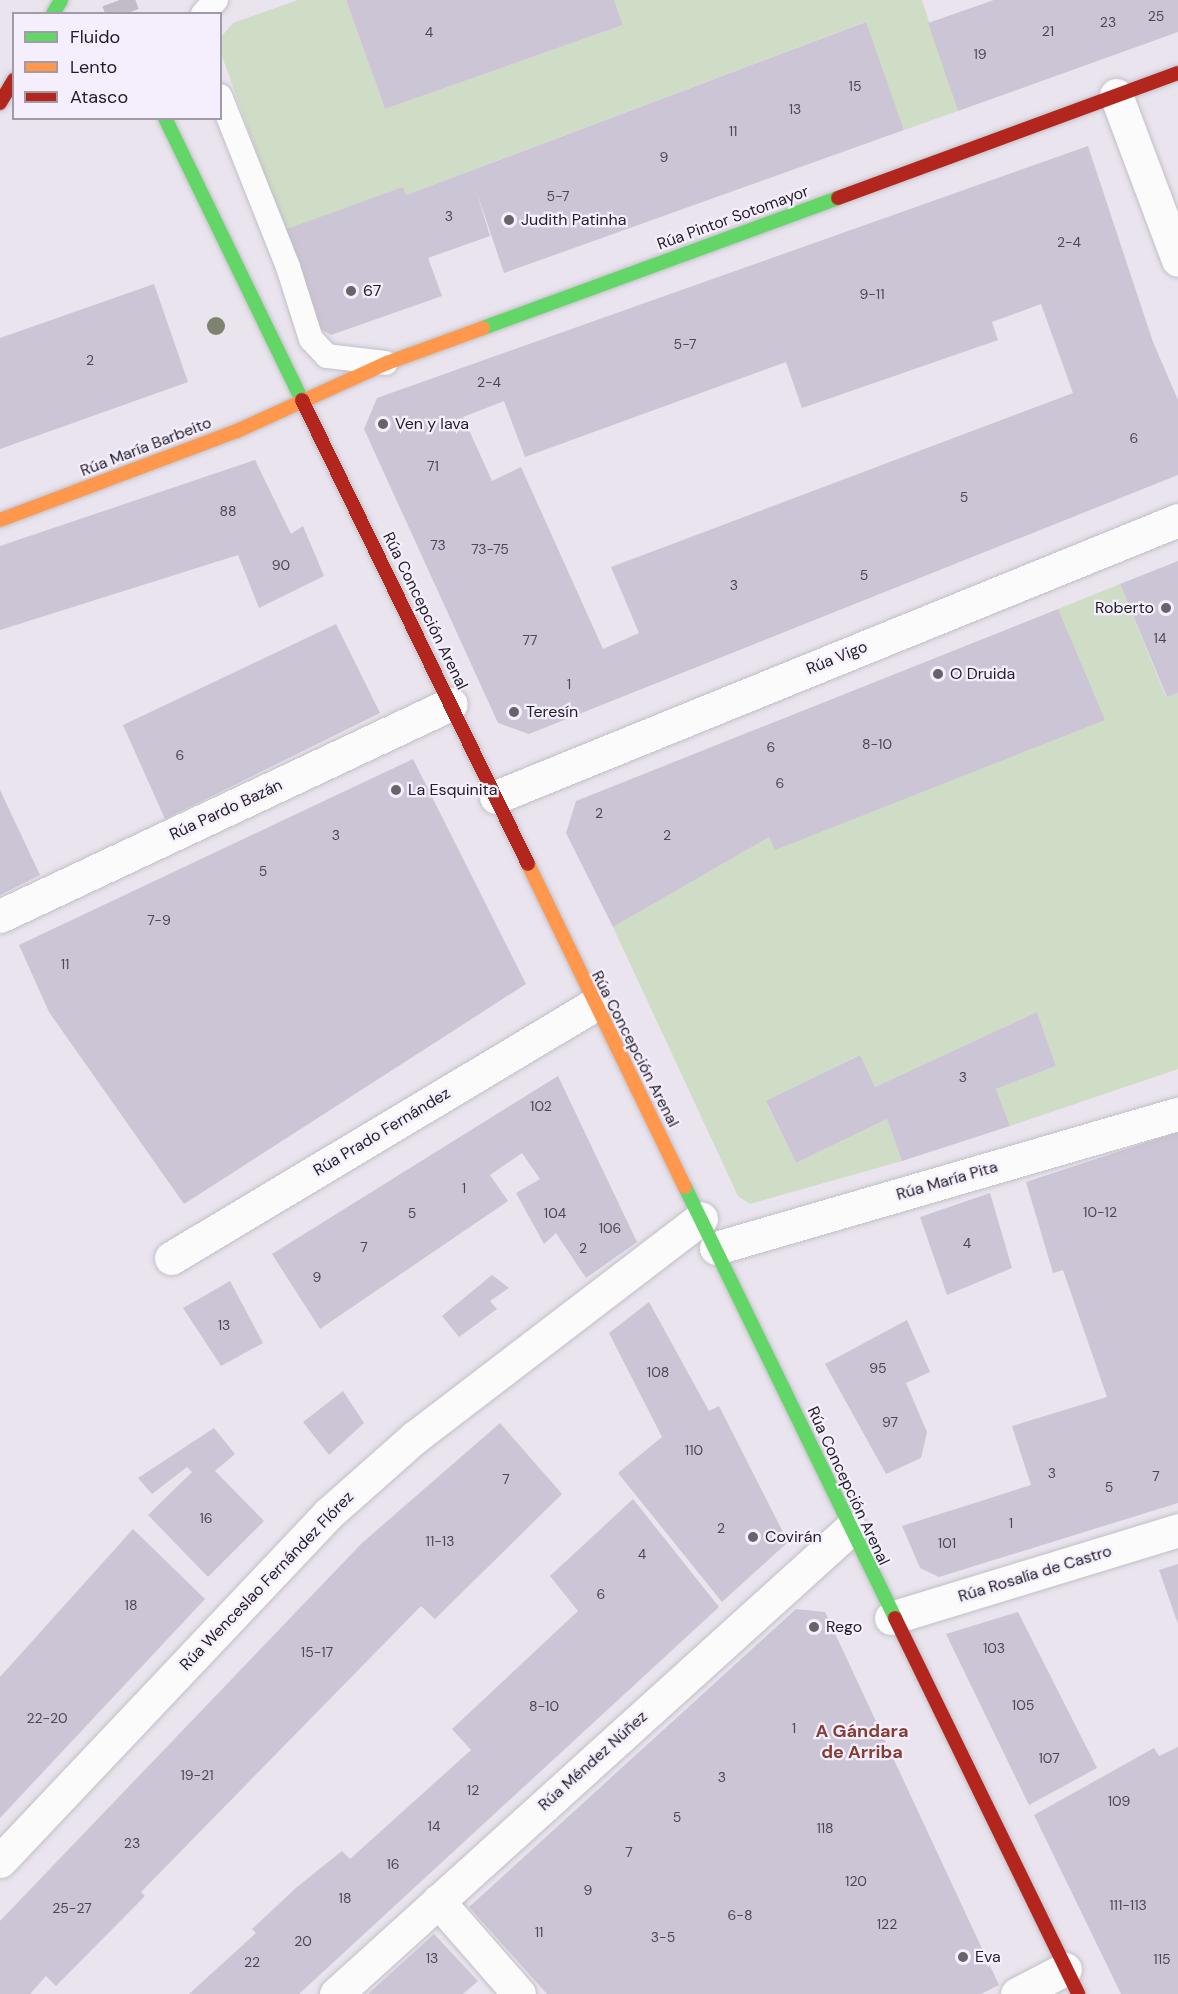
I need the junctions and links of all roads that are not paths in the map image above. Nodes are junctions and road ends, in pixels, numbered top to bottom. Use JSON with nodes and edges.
{"nodes":[{"id":1,"x":216,"y":0,"type":"edge"},
{"id":2,"x":205,"y":12,"type":"edge"},
{"id":3,"x":1178,"y":73,"type":"edge"},
{"id":4,"x":12,"y":83,"type":"edge"},
{"id":5,"x":1116,"y":95,"type":"junction"},
{"id":6,"x":222,"y":101,"type":"edge"},
{"id":7,"x":0,"y":103,"type":"edge"},
{"id":8,"x":166,"y":120,"type":"edge"},
{"id":9,"x":1178,"y":260,"type":"edge"},
{"id":10,"x":387,"y":363,"type":"junction"},
{"id":11,"x":302,"y":399,"type":"junction"},
{"id":12,"x":0,"y":520,"type":"edge"},
{"id":13,"x":1178,"y":520,"type":"edge"},
{"id":14,"x":451,"y":704,"type":"junction"},
{"id":15,"x":496,"y":797,"type":"junction"},
{"id":16,"x":0,"y":916,"type":"edge"},
{"id":17,"x":593,"y":1005,"type":"junction"},
{"id":18,"x":1178,"y":1114,"type":"edge"},
{"id":19,"x":701,"y":1218,"type":"junction"},
{"id":20,"x":716,"y":1248,"type":"junction"},
{"id":21,"x":171,"y":1258,"type":"dead end"},
{"id":22,"x":850,"y":1529,"type":"junction"},
{"id":23,"x":1178,"y":1530,"type":"edge"},
{"id":24,"x":891,"y":1618,"type":"junction"},
{"id":25,"x":0,"y":1861,"type":"edge"},
{"id":26,"x":438,"y":1901,"type":"junction"},
{"id":27,"x":1072,"y":1982,"type":"edge"},
{"id":28,"x":336,"y":1994,"type":"edge"},
{"id":29,"x":519,"y":1994,"type":"edge"},
{"id":30,"x":1017,"y":1994,"type":"edge"}],
"edges":[{"from":1,"to":2,"type":"lane"},
{"from":3,"to":5,"type":"main road","name":"Rúa Pintor Sotomayor"},
{"from":4,"to":7,"type":"main road"},
{"from":5,"to":9,"type":"street"},
{"from":5,"to":10,"type":"main road","name":"Rúa Pintor Sotomayor"},
{"from":6,"to":10,"type":"lane"},
{"from":8,"to":11,"type":"main road","name":"Rúa Concepción Arenal"},
{"from":10,"to":11,"type":"main road","name":"Rúa Pintor Sotomayor"},
{"from":11,"to":12,"type":"main road","name":"Rúa María Barbeito"},
{"from":11,"to":14,"type":"main road","name":"Rúa Concepción Arenal"},
{"from":13,"to":15,"type":"street","name":"Rúa Vigo"},
{"from":14,"to":15,"type":"main road","name":"Rúa Concepción Arenal"},
{"from":14,"to":16,"type":"street","name":"Rúa Pardo Bazán"},
{"from":15,"to":17,"type":"main road","name":"Rúa Concepción Arenal"},
{"from":17,"to":19,"type":"main road","name":"Rúa Concepción Arenal"},
{"from":17,"to":21,"type":"street","name":"Rúa Prado Fernández"},
{"from":18,"to":20,"type":"street","name":"Rúa María Pita"},
{"from":19,"to":20,"type":"main road","name":"Rúa Concepción Arenal"},
{"from":19,"to":25,"type":"street","name":"Rúa Wenceslao Fernández Flórez"},
{"from":20,"to":22,"type":"main road","name":"Rúa Concepción Arenal"},
{"from":22,"to":24,"type":"main road","name":"Rúa Concepción Arenal"},
{"from":22,"to":26,"type":"street","name":"Rúa Méndez Núñez"},
{"from":23,"to":24,"type":"street","name":"Rúa Rosalía de Castro"},
{"from":24,"to":27,"type":"main road","name":"Rúa Concepción Arenal"},
{"from":26,"to":28,"type":"street","name":"Rúa Méndez Núñez"},
{"from":26,"to":29,"type":"street"},
{"from":27,"to":30,"type":"street"}]}
